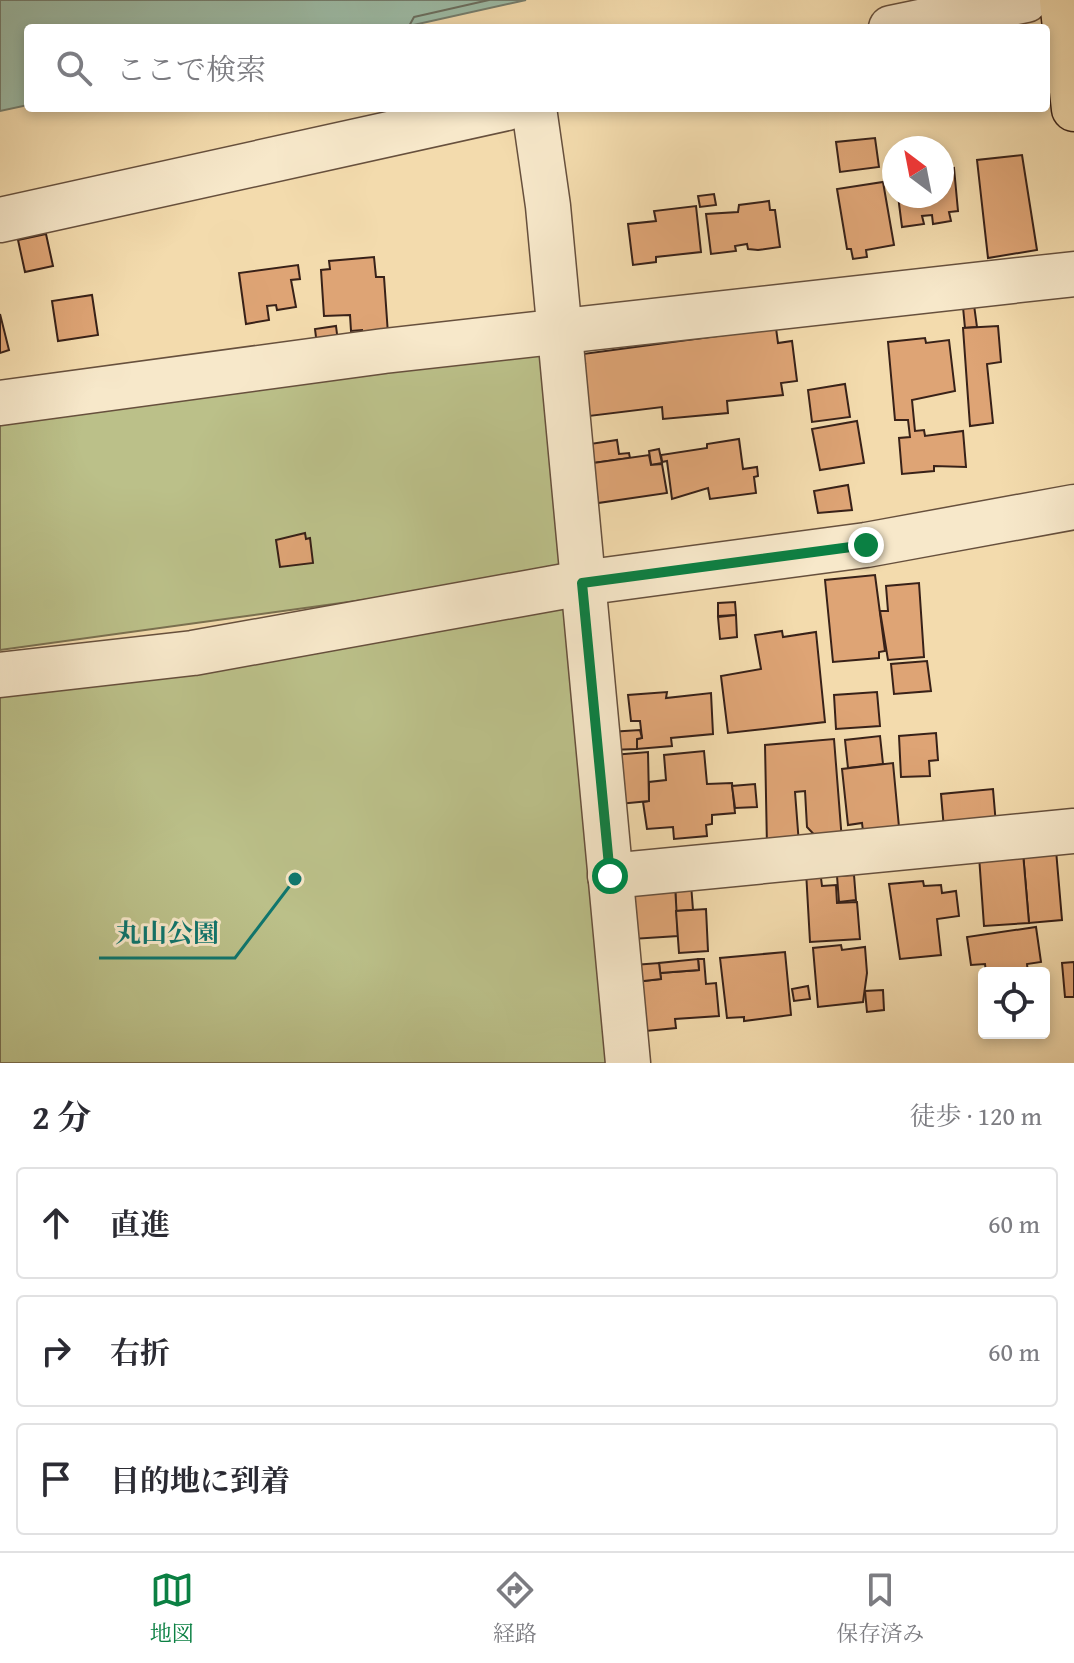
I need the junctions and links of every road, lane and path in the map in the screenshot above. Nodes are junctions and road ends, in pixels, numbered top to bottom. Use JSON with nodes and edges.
{"nodes":[{"id":1,"x":1026,"y":0,"type":"edge"},
{"id":2,"x":1062,"y":0,"type":"edge"},
{"id":3,"x":910,"y":24,"type":"edge"},
{"id":4,"x":1074,"y":109,"type":"edge"},
{"id":5,"x":489,"y":112,"type":"edge"},
{"id":6,"x":535,"y":112,"type":"edge"},
{"id":7,"x":0,"y":220,"type":"edge"},
{"id":8,"x":1074,"y":274,"type":"edge"},
{"id":9,"x":558,"y":332,"type":"junction"},
{"id":10,"x":0,"y":403,"type":"edge"},
{"id":11,"x":1074,"y":507,"type":"edge"},
{"id":12,"x":582,"y":583,"type":"junction"},
{"id":13,"x":0,"y":675,"type":"edge"},
{"id":14,"x":1074,"y":831,"type":"edge"},
{"id":15,"x":610,"y":876,"type":"junction"},
{"id":16,"x":628,"y":1063,"type":"edge"}],
"edges":[{"from":1,"to":3,"type":"street"},
{"from":2,"to":4,"type":"main road"},
{"from":5,"to":7,"type":"street"},
{"from":6,"to":9,"type":"street"},
{"from":8,"to":9,"type":"street"},
{"from":9,"to":10,"type":"street"},
{"from":9,"to":12,"type":"street"},
{"from":11,"to":12,"type":"street"},
{"from":12,"to":13,"type":"street"},
{"from":12,"to":15,"type":"street"},
{"from":14,"to":15,"type":"street"},
{"from":15,"to":16,"type":"street"}]}
